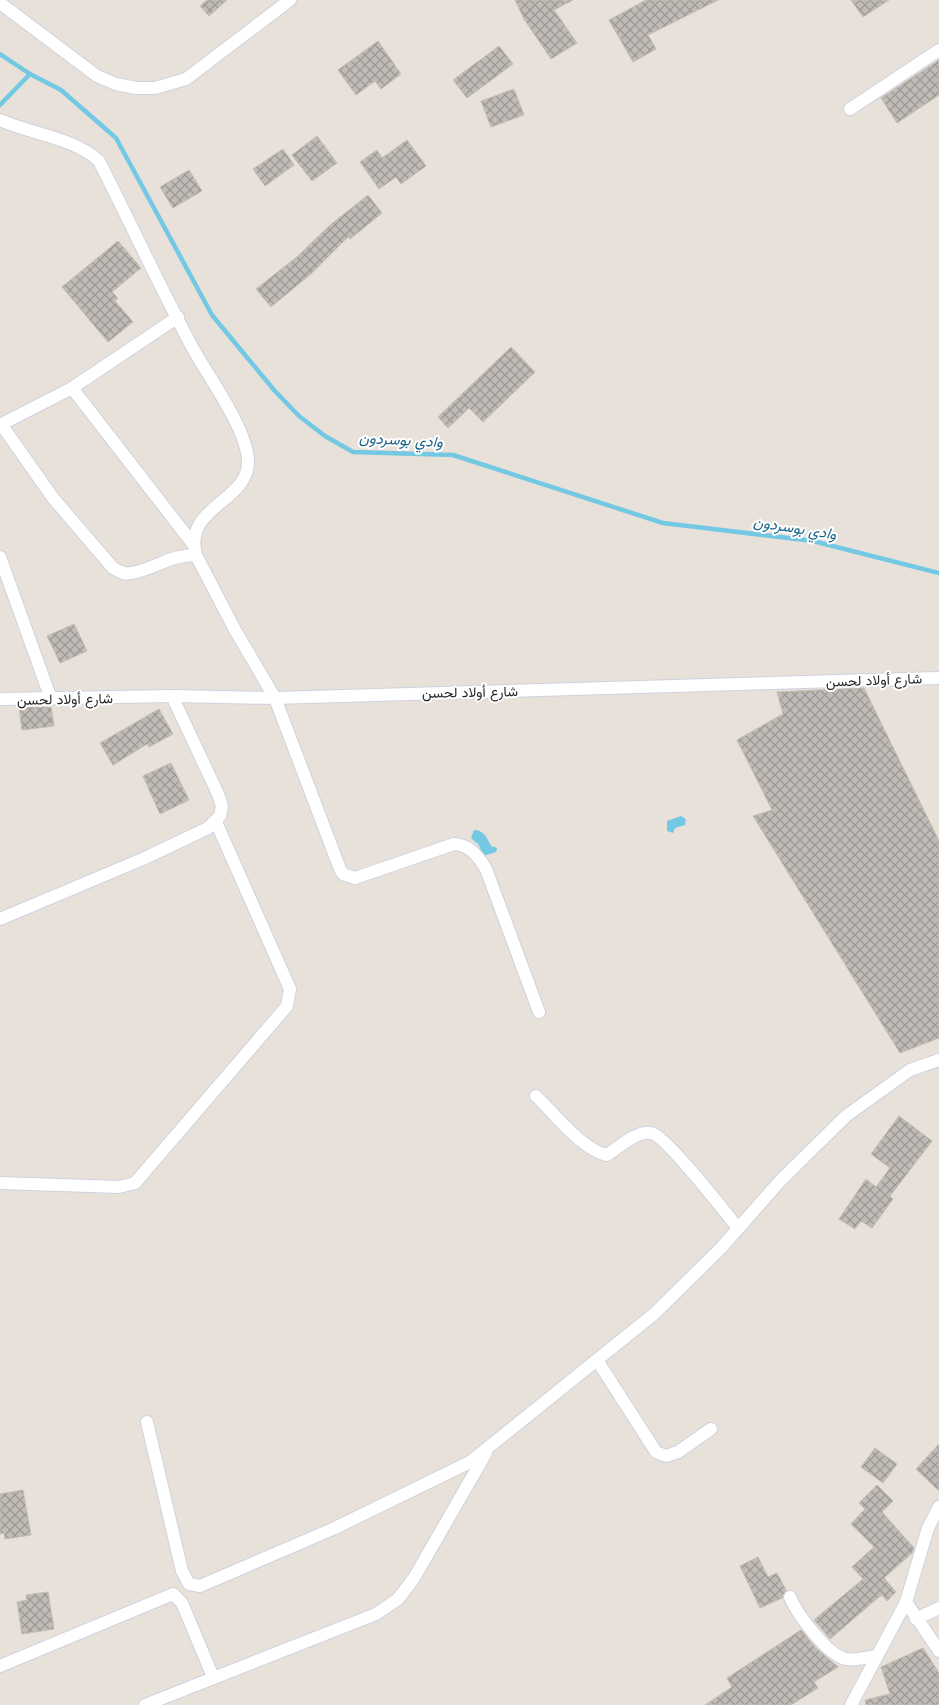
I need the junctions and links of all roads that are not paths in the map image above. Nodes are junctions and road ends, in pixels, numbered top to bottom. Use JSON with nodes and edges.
{"nodes":[{"id":1,"x":290,"y":0,"type":"edge"},
{"id":2,"x":0,"y":3,"type":"edge"},
{"id":3,"x":939,"y":50,"type":"edge"},
{"id":4,"x":850,"y":109,"type":"dead end"},
{"id":5,"x":1,"y":120,"type":"edge"},
{"id":6,"x":178,"y":317,"type":"junction"},
{"id":7,"x":72,"y":388,"type":"junction"},
{"id":8,"x":0,"y":425,"type":"edge"},
{"id":9,"x":195,"y":549,"type":"junction"},
{"id":10,"x":0,"y":557,"type":"edge"},
{"id":11,"x":939,"y":678,"type":"edge"},
{"id":12,"x":172,"y":696,"type":"junction"},
{"id":13,"x":275,"y":698,"type":"junction"},
{"id":14,"x":51,"y":699,"type":"junction"},
{"id":15,"x":0,"y":700,"type":"edge"},
{"id":16,"x":216,"y":822,"type":"junction"},
{"id":17,"x":0,"y":919,"type":"edge"},
{"id":18,"x":539,"y":1012,"type":"dead end"},
{"id":19,"x":939,"y":1060,"type":"edge"},
{"id":20,"x":536,"y":1096,"type":"dead end"},
{"id":21,"x":0,"y":1182,"type":"edge"},
{"id":22,"x":738,"y":1228,"type":"junction"},
{"id":23,"x":597,"y":1360,"type":"junction"},
{"id":24,"x":147,"y":1422,"type":"dead end"},
{"id":25,"x":711,"y":1429,"type":"dead end"},
{"id":26,"x":490,"y":1446,"type":"junction"},
{"id":27,"x":939,"y":1507,"type":"edge"},
{"id":28,"x":790,"y":1596,"type":"dead end"},
{"id":29,"x":906,"y":1602,"type":"junction"},
{"id":30,"x":939,"y":1608,"type":"edge"},
{"id":31,"x":916,"y":1619,"type":"junction"},
{"id":32,"x":939,"y":1651,"type":"edge"},
{"id":33,"x":877,"y":1656,"type":"junction"},
{"id":34,"x":0,"y":1666,"type":"edge"},
{"id":35,"x":213,"y":1677,"type":"junction"},
{"id":36,"x":145,"y":1705,"type":"edge"},
{"id":37,"x":851,"y":1705,"type":"edge"}],
"edges":[{"from":1,"to":2,"type":"street"},
{"from":3,"to":4,"type":"street"},
{"from":5,"to":6,"type":"street"},
{"from":6,"to":7,"type":"street"},
{"from":6,"to":9,"type":"street"},
{"from":7,"to":8,"type":"street"},
{"from":7,"to":9,"type":"street"},
{"from":8,"to":9,"type":"street"},
{"from":9,"to":13,"type":"street"},
{"from":10,"to":14,"type":"street"},
{"from":11,"to":13,"type":"street","name":"شارع أولاد لحسن"},
{"from":12,"to":13,"type":"street","name":"شارع أولاد لحسن"},
{"from":12,"to":14,"type":"street","name":"شارع أولاد لحسن"},
{"from":12,"to":16,"type":"street"},
{"from":13,"to":18,"type":"street"},
{"from":14,"to":15,"type":"street","name":"شارع أولاد لحسن"},
{"from":16,"to":17,"type":"street"},
{"from":16,"to":21,"type":"street"},
{"from":19,"to":22,"type":"street"},
{"from":20,"to":22,"type":"street"},
{"from":22,"to":23,"type":"street"},
{"from":23,"to":25,"type":"street"},
{"from":23,"to":26,"type":"street"},
{"from":24,"to":26,"type":"street"},
{"from":26,"to":35,"type":"street"},
{"from":27,"to":29,"type":"street"},
{"from":28,"to":33,"type":"street"},
{"from":29,"to":31,"type":"street"},
{"from":29,"to":33,"type":"street"},
{"from":30,"to":31,"type":"street"},
{"from":31,"to":32,"type":"street"},
{"from":33,"to":37,"type":"street"},
{"from":34,"to":35,"type":"street"},
{"from":35,"to":36,"type":"street"}]}
